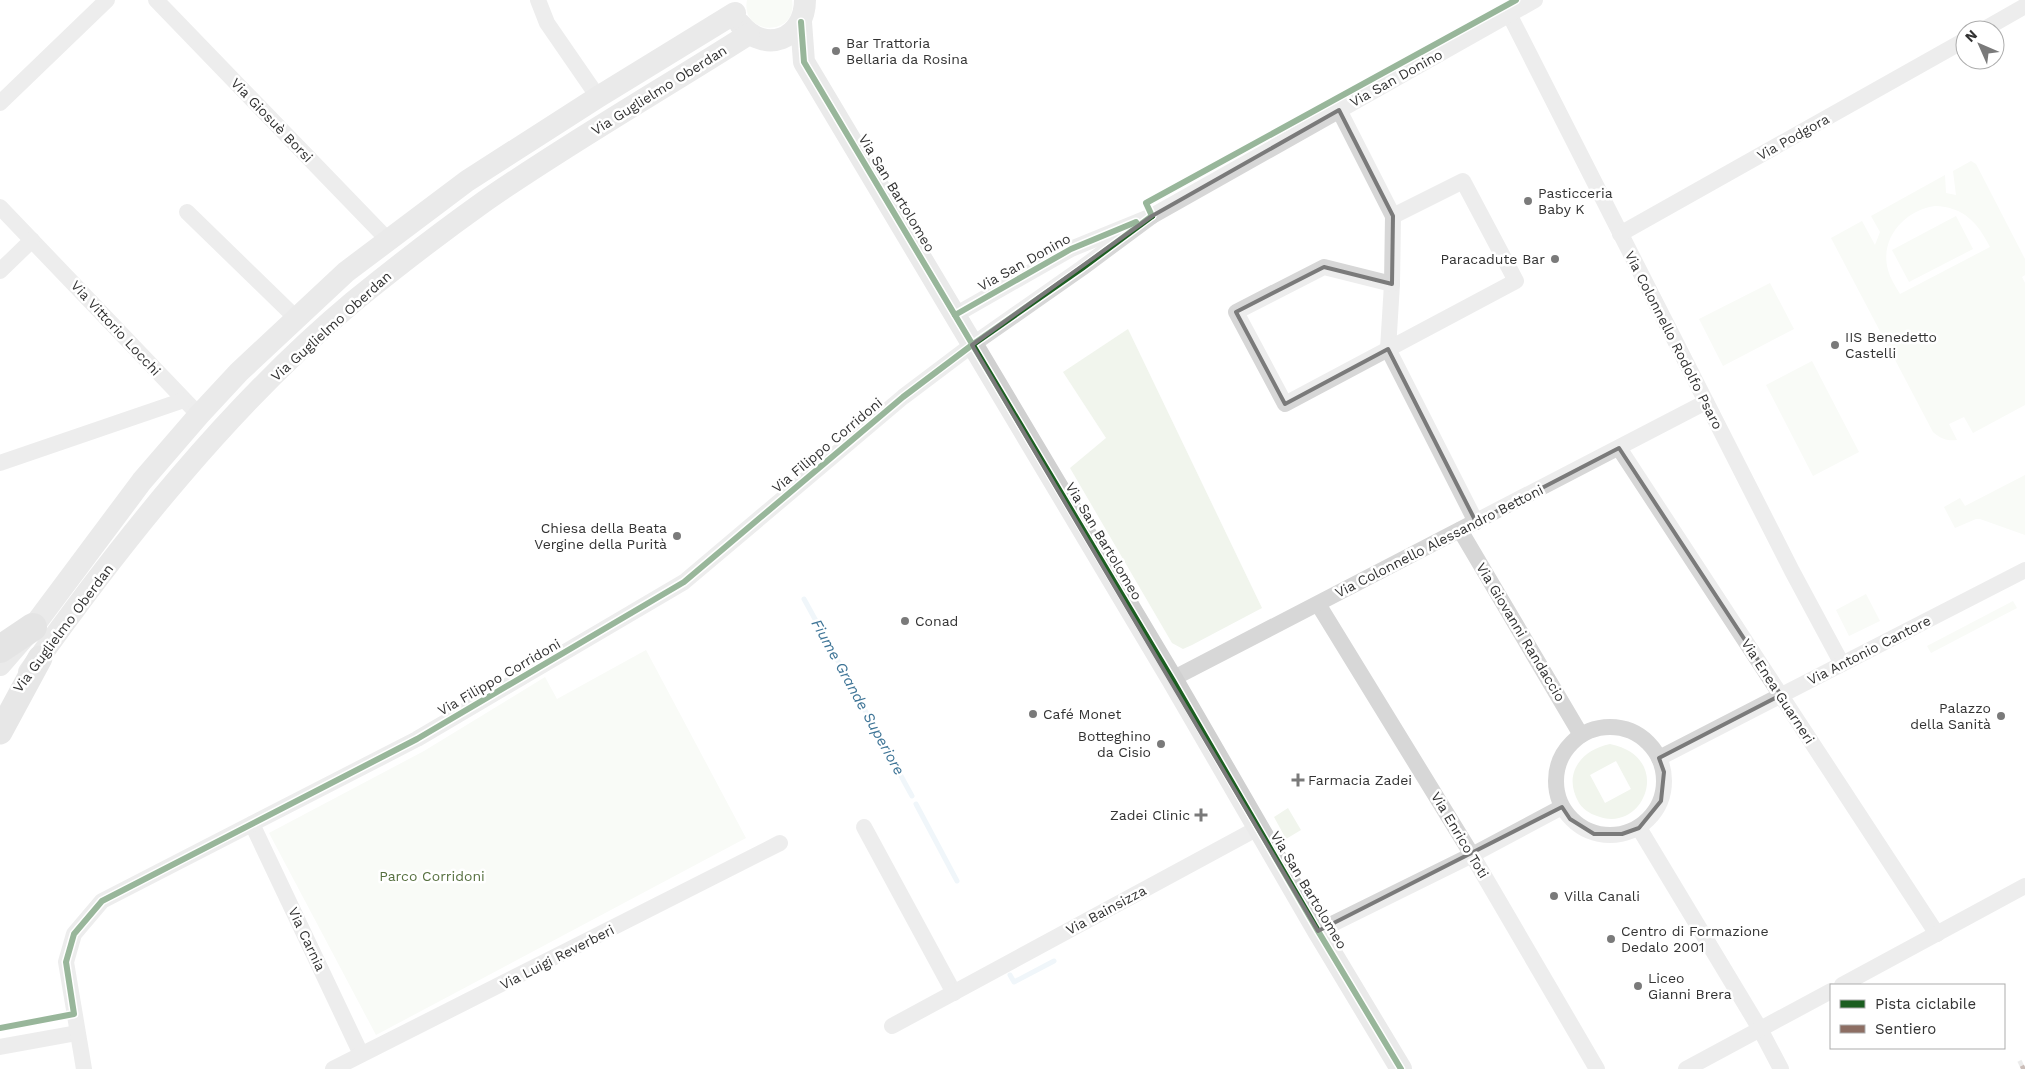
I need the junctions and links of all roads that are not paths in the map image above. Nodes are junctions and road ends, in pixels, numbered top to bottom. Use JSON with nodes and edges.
{"nodes":[{"id":1,"x":107,"y":0,"type":"edge"},
{"id":2,"x":156,"y":0,"type":"edge"},
{"id":3,"x":538,"y":0,"type":"edge"},
{"id":4,"x":1535,"y":0,"type":"edge"},
{"id":5,"x":2025,"y":6,"type":"edge"},
{"id":6,"x":735,"y":7,"type":"edge"},
{"id":7,"x":803,"y":11,"type":"edge"},
{"id":8,"x":1510,"y":14,"type":"junction"},
{"id":9,"x":2000,"y":20,"type":"edge"},
{"id":10,"x":749,"y":34,"type":"junction"},
{"id":11,"x":770,"y":41,"type":"junction"},
{"id":12,"x":1955,"y":46,"type":"edge"},
{"id":13,"x":804,"y":62,"type":"junction"},
{"id":14,"x":598,"y":97,"type":"junction"},
{"id":15,"x":0,"y":103,"type":"edge"},
{"id":16,"x":1339,"y":110,"type":"junction"},
{"id":17,"x":0,"y":207,"type":"edge"},
{"id":18,"x":187,"y":212,"type":"dead end"},
{"id":19,"x":1152,"y":216,"type":"junction"},
{"id":20,"x":1393,"y":216,"type":"junction"},
{"id":21,"x":1620,"y":234,"type":"junction"},
{"id":22,"x":32,"y":240,"type":"junction"},
{"id":23,"x":388,"y":240,"type":"junction"},
{"id":24,"x":0,"y":271,"type":"edge"},
{"id":25,"x":1392,"y":284,"type":"junction"},
{"id":26,"x":955,"y":315,"type":"junction"},
{"id":27,"x":296,"y":318,"type":"junction"},
{"id":28,"x":972,"y":345,"type":"junction"},
{"id":29,"x":1388,"y":349,"type":"junction"},
{"id":30,"x":269,"y":381,"type":"junction"},
{"id":31,"x":1706,"y":402,"type":"junction"},
{"id":32,"x":192,"y":413,"type":"junction"},
{"id":33,"x":1619,"y":448,"type":"junction"},
{"id":34,"x":0,"y":463,"type":"edge"},
{"id":35,"x":1476,"y":522,"type":"junction"},
{"id":36,"x":1460,"y":530,"type":"junction"},
{"id":37,"x":2025,"y":570,"type":"edge"},
{"id":38,"x":1318,"y":604,"type":"junction"},
{"id":39,"x":33,"y":627,"type":"junction"},
{"id":40,"x":0,"y":649,"type":"edge"},
{"id":41,"x":40,"y":658,"type":"junction"},
{"id":42,"x":1842,"y":664,"type":"junction"},
{"id":43,"x":0,"y":665,"type":"edge"},
{"id":44,"x":1172,"y":679,"type":"junction"},
{"id":45,"x":1781,"y":695,"type":"junction"},
{"id":46,"x":0,"y":714,"type":"edge"},
{"id":47,"x":0,"y":732,"type":"edge"},
{"id":48,"x":1582,"y":735,"type":"junction"},
{"id":49,"x":1659,"y":758,"type":"junction"},
{"id":50,"x":1562,"y":807,"type":"junction"},
{"id":51,"x":252,"y":824,"type":"junction"},
{"id":52,"x":864,"y":827,"type":"dead end"},
{"id":53,"x":1258,"y":828,"type":"junction"},
{"id":54,"x":1639,"y":828,"type":"junction"},
{"id":55,"x":780,"y":843,"type":"dead end"},
{"id":56,"x":1472,"y":855,"type":"junction"},
{"id":57,"x":2025,"y":886,"type":"edge"},
{"id":58,"x":1318,"y":931,"type":"junction"},
{"id":59,"x":1938,"y":934,"type":"junction"},
{"id":60,"x":1844,"y":984,"type":"edge"},
{"id":61,"x":1830,"y":992,"type":"edge"},
{"id":62,"x":954,"y":993,"type":"junction"},
{"id":63,"x":892,"y":1026,"type":"dead end"},
{"id":64,"x":1760,"y":1029,"type":"junction"},
{"id":65,"x":77,"y":1033,"type":"junction"},
{"id":66,"x":0,"y":1047,"type":"edge"},
{"id":67,"x":361,"y":1054,"type":"junction"},
{"id":68,"x":84,"y":1069,"type":"edge"},
{"id":69,"x":333,"y":1069,"type":"edge"},
{"id":70,"x":1401,"y":1069,"type":"edge"},
{"id":71,"x":1597,"y":1069,"type":"edge"},
{"id":72,"x":1686,"y":1069,"type":"edge"},
{"id":73,"x":1781,"y":1069,"type":"edge"}],
"edges":[{"from":1,"to":15,"type":"street"},
{"from":2,"to":23,"type":"street","name":"Via Giosuè Borsi"},
{"from":3,"to":14,"type":"street","name":"Via Guglielmo Oberdan"},
{"from":4,"to":8,"type":"street","name":"Via San Donino"},
{"from":5,"to":9,"type":"street"},
{"from":6,"to":10,"type":"main road","name":"Via Guglielmo Oberdan"},
{"from":6,"to":14,"type":"main road","name":"Via Guglielmo Oberdan"},
{"from":7,"to":11,"type":"main road"},
{"from":7,"to":13,"type":"main road","name":"Via San Bartolomeo"},
{"from":8,"to":16,"type":"street","name":"Via San Donino"},
{"from":8,"to":21,"type":"street","name":"Via Colonnello Rodolfo Psaro"},
{"from":10,"to":11,"type":"main road"},
{"from":10,"to":30,"type":"main road","name":"Via Guglielmo Oberdan"},
{"from":11,"to":13,"type":"main road","name":"Via San Bartolomeo"},
{"from":12,"to":21,"type":"street","name":"Via Podgora"},
{"from":13,"to":26,"type":"main road","name":"Via San Bartolomeo"},
{"from":14,"to":23,"type":"main road","name":"Via Guglielmo Oberdan"},
{"from":16,"to":19,"type":"street","name":"Via San Donino"},
{"from":16,"to":20,"type":"street"},
{"from":17,"to":22,"type":"street","name":"Via Vittorio Locchi"},
{"from":18,"to":27,"type":"street","name":"Via Guglielmo Oberdan"},
{"from":19,"to":26,"type":"street","name":"Via San Donino"},
{"from":19,"to":28,"type":"street","name":"Via San Donino"},
{"from":20,"to":25,"type":"street"},
{"from":20,"to":29,"type":"street"},
{"from":21,"to":31,"type":"street","name":"Via Colonnello Rodolfo Psaro"},
{"from":22,"to":24,"type":"street"},
{"from":22,"to":32,"type":"street","name":"Via Vittorio Locchi"},
{"from":23,"to":27,"type":"main road","name":"Via Guglielmo Oberdan"},
{"from":25,"to":29,"type":"street"},
{"from":25,"to":29,"type":"street"},
{"from":26,"to":28,"type":"main road","name":"Via San Bartolomeo"},
{"from":27,"to":32,"type":"main road","name":"Via Guglielmo Oberdan"},
{"from":28,"to":44,"type":"main road","name":"Via San Bartolomeo"},
{"from":28,"to":51,"type":"street","name":"Via Filippo Corridoni"},
{"from":29,"to":35,"type":"street"},
{"from":30,"to":32,"type":"main road"},
{"from":30,"to":41,"type":"main road","name":"Via Guglielmo Oberdan"},
{"from":31,"to":33,"type":"street","name":"Via Colonnello Alessandro Bettoni"},
{"from":31,"to":42,"type":"street","name":"Via Colonnello Rodolfo Psaro"},
{"from":32,"to":34,"type":"street","name":"Via Guglielmo Oberdan"},
{"from":32,"to":39,"type":"main road","name":"Via Guglielmo Oberdan"},
{"from":33,"to":35,"type":"street","name":"Via Colonnello Alessandro Bettoni"},
{"from":33,"to":45,"type":"street","name":"Via Enea Guarneri"},
{"from":35,"to":36,"type":"street","name":"Via Colonnello Alessandro Bettoni"},
{"from":36,"to":38,"type":"street","name":"Via Colonnello Alessandro Bettoni"},
{"from":36,"to":48,"type":"street","name":"Via Giovanni Randaccio"},
{"from":37,"to":42,"type":"street","name":"Via Antonio Cantore"},
{"from":38,"to":44,"type":"street","name":"Via Colonnello Alessandro Bettoni"},
{"from":38,"to":56,"type":"street","name":"Via Enrico Toti"},
{"from":39,"to":40,"type":"highway"},
{"from":39,"to":43,"type":"main road","name":"Via Guglielmo Oberdan"},
{"from":41,"to":46,"type":"main road","name":"Via Guglielmo Oberdan"},
{"from":41,"to":47,"type":"main road"},
{"from":42,"to":45,"type":"street","name":"Via Antonio Cantore"},
{"from":44,"to":53,"type":"main road","name":"Via San Bartolomeo"},
{"from":45,"to":49,"type":"street","name":"Via Antonio Cantore"},
{"from":45,"to":59,"type":"street","name":"Via Enea Guarneri"},
{"from":48,"to":49,"type":"street"},
{"from":48,"to":50,"type":"street"},
{"from":49,"to":54,"type":"street"},
{"from":50,"to":54,"type":"street"},
{"from":50,"to":56,"type":"street"},
{"from":51,"to":65,"type":"street","name":"Via Filippo Corridoni"},
{"from":51,"to":67,"type":"street","name":"Via Carnia"},
{"from":52,"to":62,"type":"street"},
{"from":53,"to":58,"type":"main road","name":"Via San Bartolomeo"},
{"from":53,"to":62,"type":"street","name":"Via Bainsizza"},
{"from":54,"to":64,"type":"street"},
{"from":55,"to":67,"type":"street","name":"Via Luigi Reverberi"},
{"from":56,"to":58,"type":"street"},
{"from":56,"to":71,"type":"street","name":"Via Enrico Toti"},
{"from":57,"to":59,"type":"street"},
{"from":58,"to":70,"type":"main road","name":"Via San Bartolomeo"},
{"from":59,"to":60,"type":"street"},
{"from":61,"to":64,"type":"street"},
{"from":62,"to":63,"type":"street","name":"Via Bainsizza"},
{"from":64,"to":72,"type":"street"},
{"from":64,"to":73,"type":"street"},
{"from":65,"to":66,"type":"street"},
{"from":65,"to":68,"type":"street","name":"Via Filippo Corridoni"},
{"from":67,"to":69,"type":"street","name":"Via Luigi Reverberi"}]}
